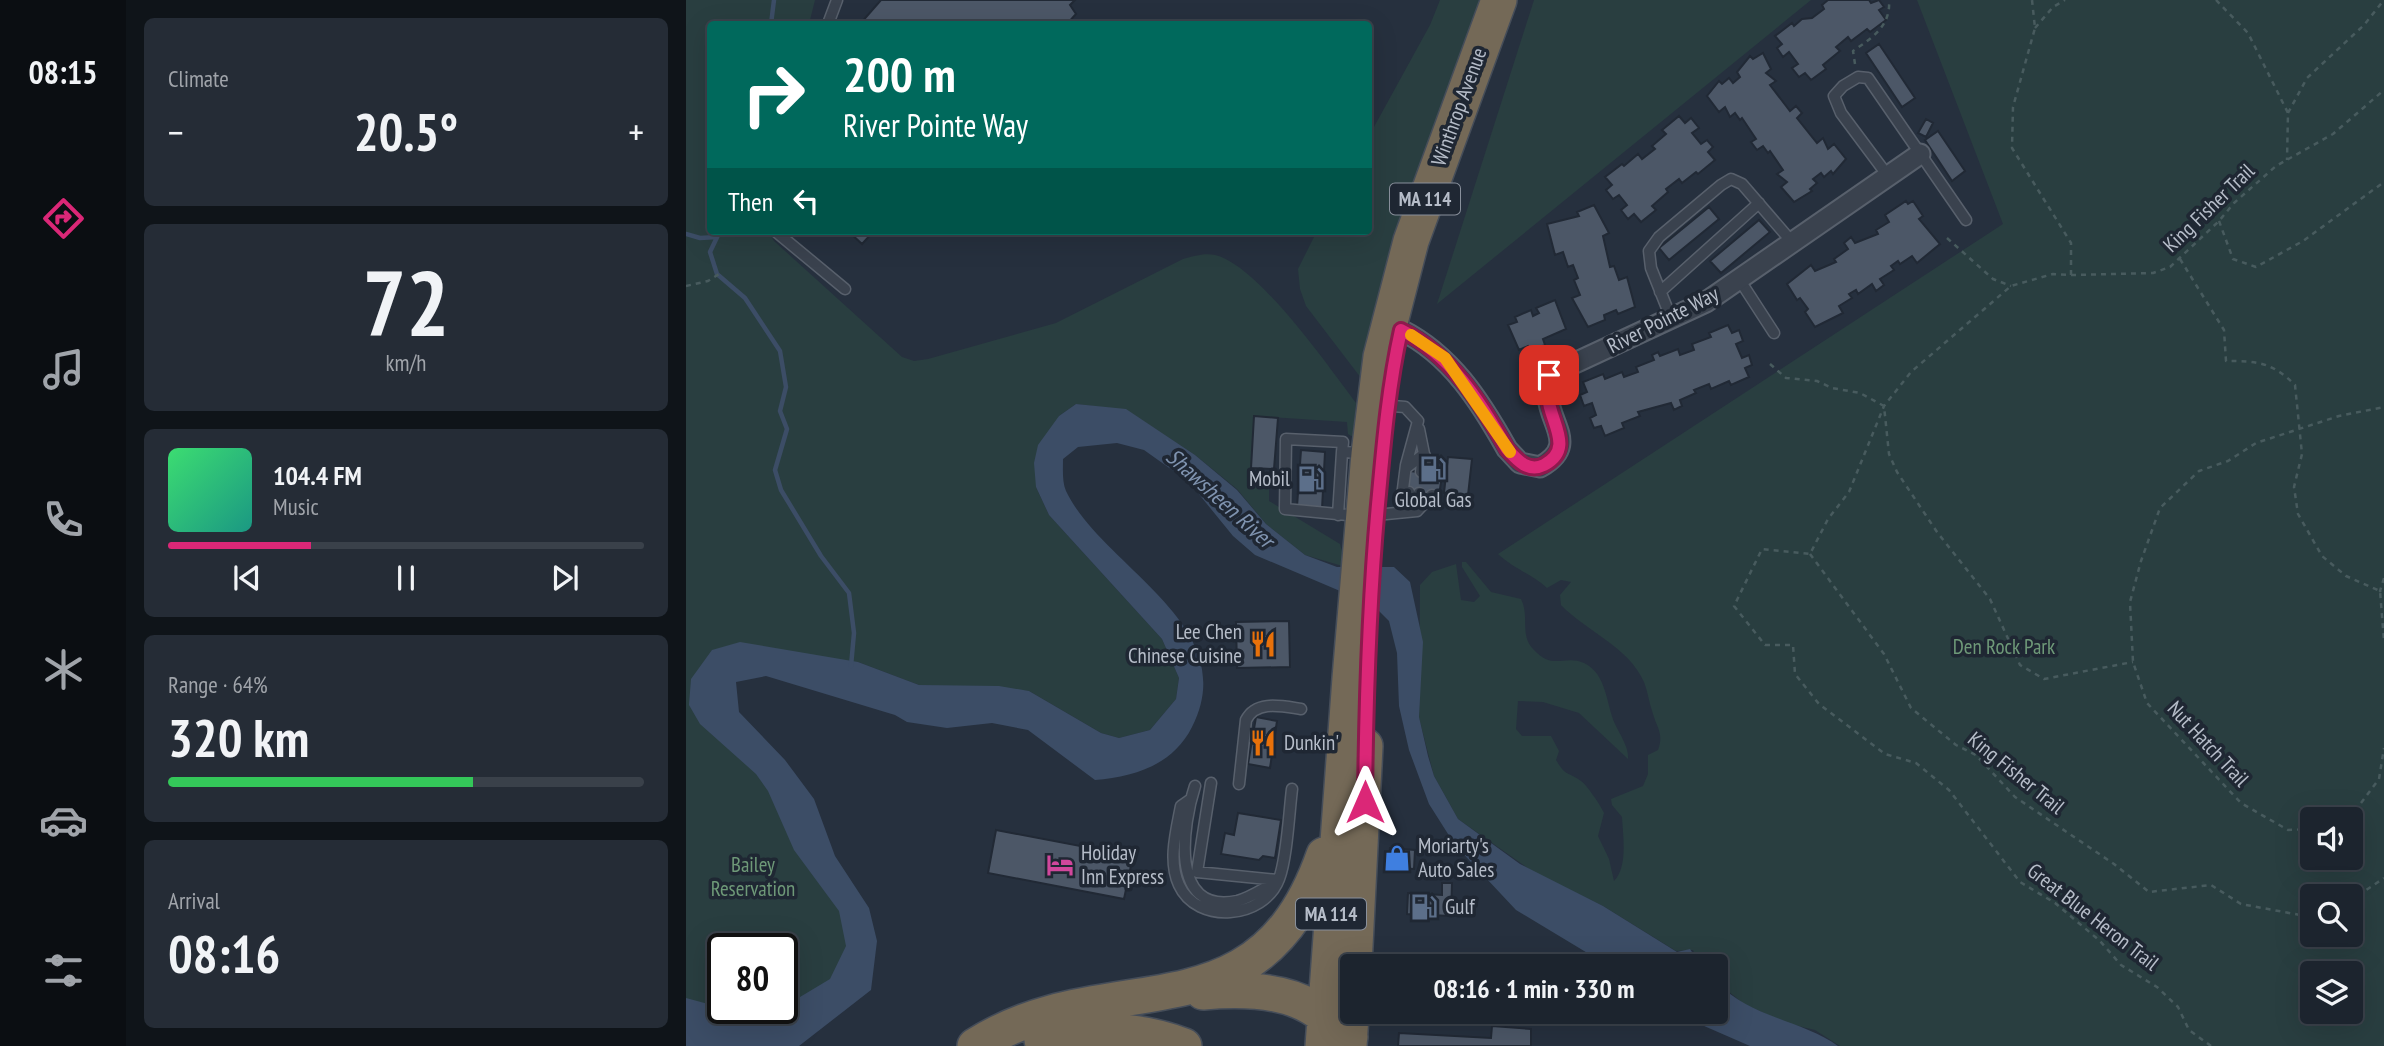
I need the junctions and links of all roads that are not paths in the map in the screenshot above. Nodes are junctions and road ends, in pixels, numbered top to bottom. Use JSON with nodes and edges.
{"nodes":[{"id":1,"x":837,"y":0,"type":"edge"},
{"id":2,"x":1499,"y":0,"type":"edge"},
{"id":3,"x":1514,"y":0,"type":"edge"},
{"id":4,"x":829,"y":21,"type":"edge"},
{"id":5,"x":1920,"y":154,"type":"junction"},
{"id":6,"x":1888,"y":176,"type":"junction"},
{"id":7,"x":1759,"y":203,"type":"junction"},
{"id":8,"x":1966,"y":220,"type":"dead end"},
{"id":9,"x":780,"y":235,"type":"edge"},
{"id":10,"x":1792,"y":242,"type":"junction"},
{"id":11,"x":1739,"y":279,"type":"junction"},
{"id":12,"x":845,"y":289,"type":"dead end"},
{"id":13,"x":1660,"y":292,"type":"junction"},
{"id":14,"x":1671,"y":318,"type":"junction"},
{"id":15,"x":1394,"y":328,"type":"junction"},
{"id":16,"x":1774,"y":333,"type":"dead end"},
{"id":17,"x":1393,"y":410,"type":"junction"},
{"id":18,"x":1423,"y":454,"type":"junction"},
{"id":19,"x":1392,"y":462,"type":"junction"},
{"id":20,"x":1434,"y":474,"type":"dead end"},
{"id":21,"x":1414,"y":493,"type":"dead end"},
{"id":22,"x":1432,"y":495,"type":"dead end"},
{"id":23,"x":1417,"y":511,"type":"junction"},
{"id":24,"x":1369,"y":514,"type":"junction"},
{"id":25,"x":1363,"y":608,"type":"junction"},
{"id":26,"x":1301,"y":709,"type":"dead end"},
{"id":27,"x":1211,"y":783,"type":"dead end"},
{"id":28,"x":1239,"y":784,"type":"dead end"},
{"id":29,"x":1195,"y":786,"type":"dead end"},
{"id":30,"x":1292,"y":789,"type":"dead end"},
{"id":31,"x":1339,"y":812,"type":"junction"},
{"id":32,"x":1279,"y":880,"type":"junction"},
{"id":33,"x":1355,"y":954,"type":"edge"},
{"id":34,"x":1186,"y":992,"type":"junction"},
{"id":35,"x":1337,"y":1037,"type":"edge"},
{"id":36,"x":975,"y":1046,"type":"edge"},
{"id":37,"x":1026,"y":1046,"type":"edge"},
{"id":38,"x":1184,"y":1046,"type":"edge"}],
"edges":[{"from":1,"to":4,"type":"lane"},
{"from":2,"to":15,"type":"highway","name":"Winthrop Avenue","number":"MA 114"},
{"from":3,"to":15,"type":"highway","name":"Winthrop Avenue","number":"MA 114"},
{"from":5,"to":6,"type":"street","name":"River Pointe Way"},
{"from":5,"to":6,"type":"lane"},
{"from":5,"to":8,"type":"lane"},
{"from":6,"to":10,"type":"street","name":"River Pointe Way"},
{"from":7,"to":10,"type":"lane"},
{"from":7,"to":13,"type":"lane"},
{"from":7,"to":13,"type":"lane"},
{"from":9,"to":12,"type":"lane"},
{"from":10,"to":11,"type":"street","name":"River Pointe Way"},
{"from":11,"to":14,"type":"street","name":"River Pointe Way"},
{"from":11,"to":16,"type":"lane"},
{"from":13,"to":14,"type":"lane"},
{"from":14,"to":15,"type":"street","name":"River Pointe Way"},
{"from":15,"to":17,"type":"highway","name":"Winthrop Avenue","number":"MA 114"},
{"from":17,"to":18,"type":"lane"},
{"from":17,"to":19,"type":"highway","name":"Winthrop Avenue","number":"MA 114"},
{"from":17,"to":19,"type":"lane"},
{"from":18,"to":19,"type":"lane"},
{"from":18,"to":20,"type":"lane"},
{"from":19,"to":24,"type":"highway","name":"Winthrop Avenue","number":"MA 114"},
{"from":19,"to":24,"type":"lane"},
{"from":21,"to":23,"type":"lane"},
{"from":22,"to":23,"type":"lane"},
{"from":23,"to":24,"type":"lane"},
{"from":24,"to":25,"type":"highway","name":"Winthrop Avenue","number":"MA 114"},
{"from":25,"to":31,"type":"highway","name":"Winthrop Avenue","number":"MA 114"},
{"from":25,"to":33,"type":"highway","name":"Winthrop Avenue","number":"MA 114"},
{"from":26,"to":28,"type":"lane"},
{"from":27,"to":32,"type":"lane"},
{"from":29,"to":32,"type":"lane"},
{"from":30,"to":32,"type":"lane"},
{"from":31,"to":34,"type":"highway"},
{"from":31,"to":35,"type":"highway","name":"Winthrop Avenue","number":"MA 114"},
{"from":34,"to":35,"type":"highway"},
{"from":34,"to":36,"type":"highway"},
{"from":37,"to":38,"type":"highway"}]}
